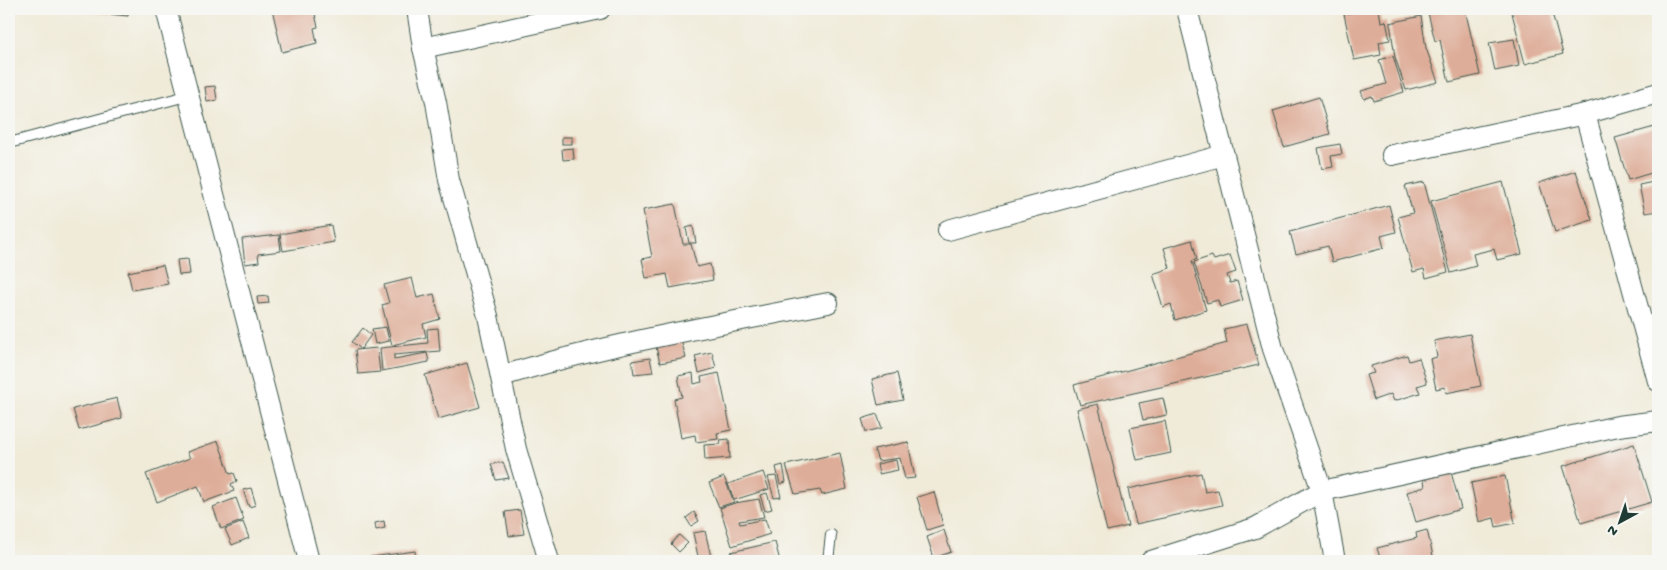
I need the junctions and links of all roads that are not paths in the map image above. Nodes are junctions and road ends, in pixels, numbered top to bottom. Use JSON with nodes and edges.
{"nodes":[{"id":1,"x":166,"y":9,"type":"edge"},
{"id":2,"x":417,"y":9,"type":"edge"},
{"id":3,"x":600,"y":9,"type":"edge"},
{"id":4,"x":1186,"y":9,"type":"edge"},
{"id":5,"x":423,"y":48,"type":"junction"},
{"id":6,"x":1658,"y":93,"type":"edge"},
{"id":7,"x":190,"y":95,"type":"junction"},
{"id":8,"x":1585,"y":114,"type":"junction"},
{"id":9,"x":9,"y":143,"type":"edge"},
{"id":10,"x":1224,"y":155,"type":"junction"},
{"id":11,"x":1392,"y":155,"type":"dead end"},
{"id":12,"x":948,"y":230,"type":"dead end"},
{"id":13,"x":828,"y":303,"type":"dead end"},
{"id":14,"x":502,"y":376,"type":"junction"},
{"id":15,"x":1658,"y":381,"type":"edge"},
{"id":16,"x":1658,"y":421,"type":"edge"},
{"id":17,"x":1322,"y":491,"type":"junction"},
{"id":18,"x":831,"y":535,"type":"dead end"},
{"id":19,"x":309,"y":561,"type":"edge"},
{"id":20,"x":549,"y":561,"type":"edge"},
{"id":21,"x":828,"y":561,"type":"edge"},
{"id":22,"x":1151,"y":561,"type":"edge"},
{"id":23,"x":1334,"y":561,"type":"edge"}],
"edges":[{"from":1,"to":7,"type":"street"},
{"from":2,"to":5,"type":"street"},
{"from":3,"to":5,"type":"street"},
{"from":4,"to":10,"type":"street"},
{"from":5,"to":14,"type":"street"},
{"from":6,"to":8,"type":"street"},
{"from":7,"to":9,"type":"lane"},
{"from":7,"to":19,"type":"street"},
{"from":8,"to":11,"type":"street"},
{"from":8,"to":15,"type":"street"},
{"from":10,"to":12,"type":"street"},
{"from":10,"to":17,"type":"street"},
{"from":13,"to":14,"type":"street"},
{"from":14,"to":20,"type":"street"},
{"from":16,"to":17,"type":"street"},
{"from":17,"to":22,"type":"street"},
{"from":17,"to":23,"type":"street"},
{"from":18,"to":21,"type":"lane"}]}
